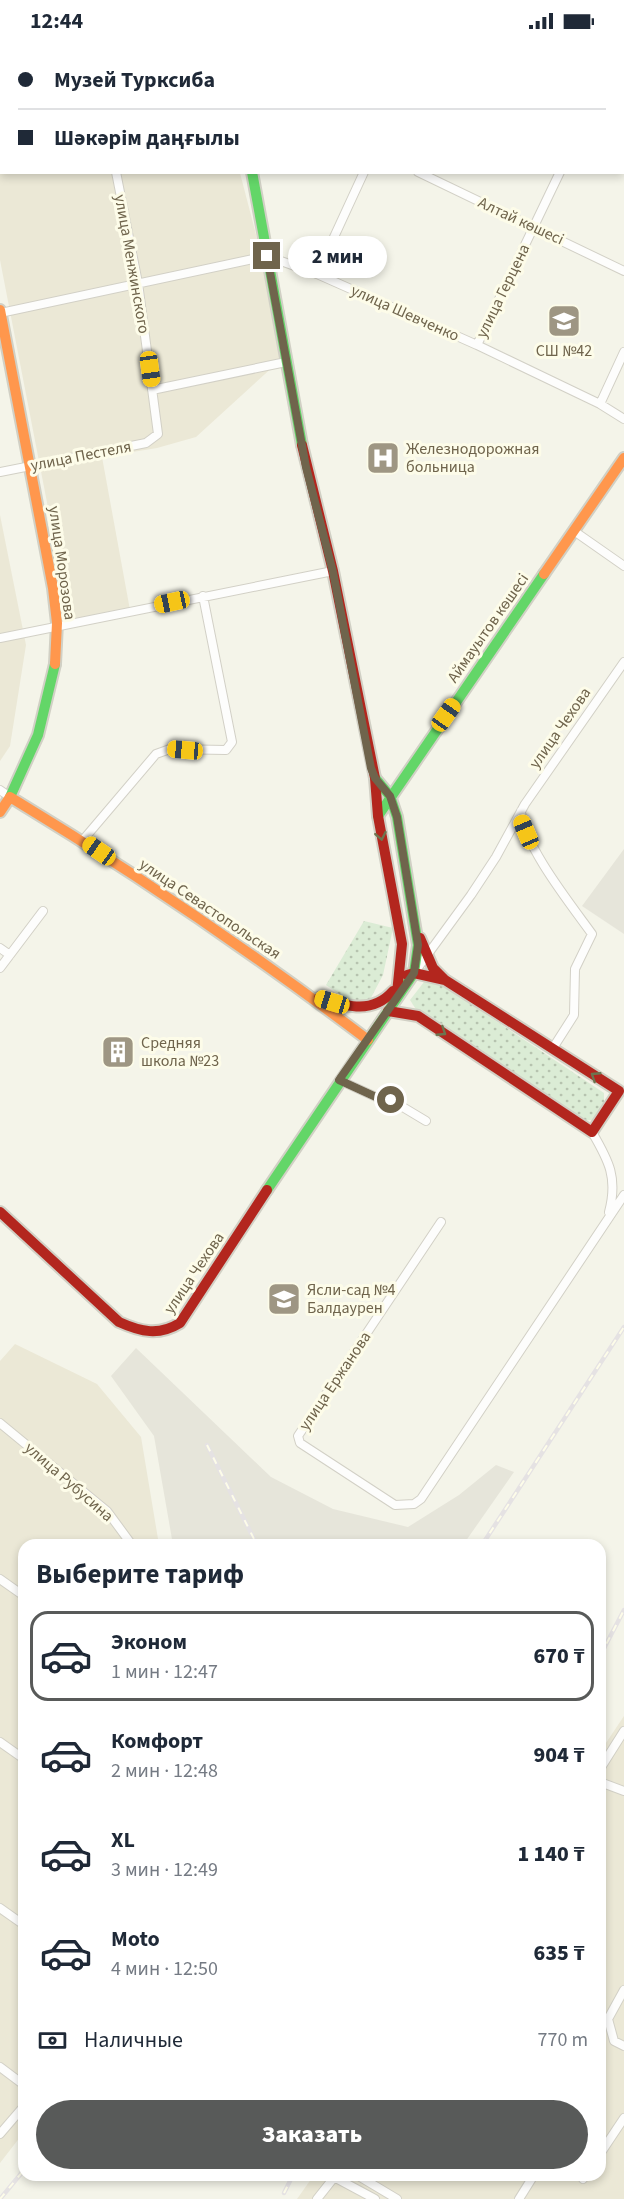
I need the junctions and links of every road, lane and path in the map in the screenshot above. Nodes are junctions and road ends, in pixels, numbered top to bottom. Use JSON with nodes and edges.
{"nodes":[{"id":1,"x":116,"y":174,"type":"edge"},
{"id":2,"x":252,"y":174,"type":"edge"},
{"id":3,"x":363,"y":174,"type":"edge"},
{"id":4,"x":422,"y":174,"type":"edge"},
{"id":5,"x":559,"y":174,"type":"edge"},
{"id":6,"x":534,"y":228,"type":"junction"},
{"id":7,"x":267,"y":256,"type":"junction"},
{"id":8,"x":624,"y":271,"type":"edge"},
{"id":9,"x":317,"y":274,"type":"junction"},
{"id":10,"x":138,"y":284,"type":"junction"},
{"id":11,"x":0,"y":312,"type":"edge"},
{"id":12,"x":477,"y":345,"type":"junction"},
{"id":13,"x":624,"y":352,"type":"edge"},
{"id":14,"x":286,"y":362,"type":"junction"},
{"id":15,"x":153,"y":390,"type":"junction"},
{"id":16,"x":600,"y":404,"type":"junction"},
{"id":17,"x":624,"y":419,"type":"edge"},
{"id":18,"x":158,"y":434,"type":"joint"},
{"id":19,"x":624,"y":458,"type":"edge"},
{"id":20,"x":32,"y":465,"type":"junction"},
{"id":21,"x":0,"y":472,"type":"edge"},
{"id":22,"x":574,"y":531,"type":"junction"},
{"id":23,"x":624,"y":566,"type":"edge"},
{"id":24,"x":333,"y":572,"type":"junction"},
{"id":25,"x":203,"y":596,"type":"junction"},
{"id":26,"x":57,"y":626,"type":"junction"},
{"id":27,"x":0,"y":638,"type":"edge"},
{"id":28,"x":624,"y":662,"type":"edge"},
{"id":29,"x":375,"y":778,"type":"junction"},
{"id":30,"x":0,"y":790,"type":"edge"},
{"id":31,"x":10,"y":796,"type":"junction"},
{"id":32,"x":390,"y":796,"type":"junction"},
{"id":33,"x":0,"y":812,"type":"edge"},
{"id":34,"x":521,"y":812,"type":"junction"},
{"id":35,"x":378,"y":816,"type":"junction"},
{"id":36,"x":83,"y":840,"type":"junction"},
{"id":37,"x":43,"y":911,"type":"dead end"},
{"id":38,"x":415,"y":925,"type":"junction"},
{"id":39,"x":0,"y":948,"type":"edge"},
{"id":40,"x":427,"y":954,"type":"junction"},
{"id":41,"x":10,"y":955,"type":"junction"},
{"id":42,"x":0,"y":968,"type":"edge"},
{"id":43,"x":414,"y":973,"type":"junction"},
{"id":44,"x":445,"y":980,"type":"junction"},
{"id":45,"x":398,"y":988,"type":"junction"},
{"id":46,"x":311,"y":996,"type":"junction"},
{"id":47,"x":388,"y":1011,"type":"junction"},
{"id":48,"x":418,"y":1016,"type":"junction"},
{"id":49,"x":368,"y":1040,"type":"junction"},
{"id":50,"x":553,"y":1048,"type":"junction"},
{"id":51,"x":339,"y":1080,"type":"junction"},
{"id":52,"x":621,"y":1091,"type":"edge"},
{"id":53,"x":426,"y":1121,"type":"dead end"},
{"id":54,"x":592,"y":1132,"type":"junction"},
{"id":55,"x":624,"y":1195,"type":"edge"},
{"id":56,"x":0,"y":1212,"type":"edge"},
{"id":57,"x":608,"y":1219,"type":"junction"},
{"id":58,"x":441,"y":1222,"type":"dead end"},
{"id":59,"x":0,"y":1424,"type":"edge"},
{"id":60,"x":128,"y":1539,"type":"edge"},
{"id":61,"x":0,"y":1579,"type":"edge"},
{"id":62,"x":18,"y":1592,"type":"edge"},
{"id":63,"x":624,"y":1731,"type":"edge"},
{"id":64,"x":0,"y":1742,"type":"edge"},
{"id":65,"x":18,"y":1755,"type":"edge"},
{"id":66,"x":606,"y":1760,"type":"edge"},
{"id":67,"x":606,"y":1784,"type":"edge"},
{"id":68,"x":624,"y":1791,"type":"edge"},
{"id":69,"x":0,"y":1908,"type":"edge"},
{"id":70,"x":18,"y":1920,"type":"edge"},
{"id":71,"x":624,"y":1990,"type":"edge"},
{"id":72,"x":624,"y":2046,"type":"edge"},
{"id":73,"x":0,"y":2067,"type":"edge"},
{"id":74,"x":18,"y":2080,"type":"edge"},
{"id":75,"x":18,"y":2113,"type":"edge"},
{"id":76,"x":624,"y":2118,"type":"edge"},
{"id":77,"x":0,"y":2134,"type":"edge"},
{"id":78,"x":606,"y":2145,"type":"edge"},
{"id":79,"x":331,"y":2181,"type":"edge"},
{"id":80,"x":344,"y":2181,"type":"edge"},
{"id":81,"x":367,"y":2181,"type":"edge"},
{"id":82,"x":530,"y":2181,"type":"edge"},
{"id":83,"x":317,"y":2199,"type":"edge"},
{"id":84,"x":375,"y":2199,"type":"edge"},
{"id":85,"x":397,"y":2199,"type":"edge"},
{"id":86,"x":519,"y":2199,"type":"edge"}],
"edges":[{"from":1,"to":10,"type":"street","name":"улица Менжинского"},
{"from":2,"to":7,"type":"main road"},
{"from":3,"to":9,"type":"street"},
{"from":4,"to":6,"type":"street","name":"Алтай көшесі"},
{"from":5,"to":6,"type":"street","name":"улица Герцена"},
{"from":6,"to":8,"type":"street","name":"Алтай көшесі"},
{"from":6,"to":12,"type":"street","name":"улица Герцена"},
{"from":7,"to":9,"type":"street","name":"улица Шевченко"},
{"from":7,"to":10,"type":"street"},
{"from":7,"to":14,"type":"main road"},
{"from":9,"to":12,"type":"street","name":"улица Шевченко"},
{"from":10,"to":11,"type":"street"},
{"from":10,"to":15,"type":"street","name":"улица Менжинского"},
{"from":11,"to":20,"type":"main road","name":"улица Морозова"},
{"from":12,"to":16,"type":"street","name":"улица Шевченко"},
{"from":13,"to":16,"type":"street"},
{"from":14,"to":15,"type":"street"},
{"from":14,"to":24,"type":"main road"},
{"from":15,"to":18,"type":"street","name":"улица Менжинского"},
{"from":16,"to":17,"type":"street","name":"улица Шевченко"},
{"from":18,"to":20,"type":"street","name":"улица Пестеля"},
{"from":19,"to":22,"type":"main road","name":"Аймауытов көшесі"},
{"from":20,"to":21,"type":"street","name":"улица Пестеля"},
{"from":20,"to":26,"type":"main road","name":"улица Морозова"},
{"from":22,"to":23,"type":"street"},
{"from":22,"to":32,"type":"main road","name":"Аймауытов көшесі"},
{"from":24,"to":25,"type":"street"},
{"from":24,"to":29,"type":"main road"},
{"from":25,"to":26,"type":"street"},
{"from":25,"to":36,"type":"street"},
{"from":26,"to":27,"type":"street"},
{"from":26,"to":31,"type":"main road","name":"улица Морозова"},
{"from":28,"to":34,"type":"street","name":"улица Чехова"},
{"from":29,"to":32,"type":"main road"},
{"from":29,"to":35,"type":"main road"},
{"from":30,"to":31,"type":"street","name":"улица Севастопольская"},
{"from":31,"to":33,"type":"main road","name":"улица Морозова"},
{"from":31,"to":36,"type":"main road","name":"улица Севастопольская"},
{"from":32,"to":35,"type":"main road","name":"Аймауытов көшесі"},
{"from":32,"to":38,"type":"main road"},
{"from":34,"to":40,"type":"street","name":"улица Чехова"},
{"from":34,"to":50,"type":"street"},
{"from":35,"to":45,"type":"main road","one_way":true},
{"from":36,"to":46,"type":"main road","name":"улица Севастопольская"},
{"from":37,"to":41,"type":"street"},
{"from":38,"to":40,"type":"main road"},
{"from":38,"to":43,"type":"main road"},
{"from":39,"to":41,"type":"street"},
{"from":40,"to":43,"type":"street","name":"улица Чехова"},
{"from":40,"to":44,"type":"main road"},
{"from":41,"to":42,"type":"street"},
{"from":43,"to":44,"type":"main road"},
{"from":43,"to":45,"type":"main road","name":"улица Чехова"},
{"from":44,"to":50,"type":"main road"},
{"from":45,"to":46,"type":"main road"},
{"from":45,"to":47,"type":"main road","name":"улица Чехова"},
{"from":45,"to":48,"type":"main road"},
{"from":46,"to":49,"type":"main road","name":"улица Севастопольская"},
{"from":47,"to":48,"type":"main road"},
{"from":47,"to":49,"type":"main road","name":"улица Чехова"},
{"from":48,"to":54,"type":"main road","one_way":true},
{"from":49,"to":51,"type":"main road","name":"улица Чехова"},
{"from":52,"to":50,"type":"main road","one_way":true},
{"from":51,"to":53,"type":"street"},
{"from":51,"to":56,"type":"main road","name":"улица Чехова"},
{"from":52,"to":54,"type":"main road"},
{"from":54,"to":57,"type":"street"},
{"from":55,"to":57,"type":"street","name":"улица Ержанова"},
{"from":57,"to":58,"type":"street","name":"улица Ержанова"},
{"from":59,"to":60,"type":"street","name":"улица Рубусина"},
{"from":61,"to":62,"type":"street"},
{"from":63,"to":66,"type":"street"},
{"from":64,"to":65,"type":"street"},
{"from":67,"to":68,"type":"street"},
{"from":69,"to":70,"type":"street"},
{"from":71,"to":72,"type":"street"},
{"from":73,"to":74,"type":"street"},
{"from":75,"to":77,"type":"street"},
{"from":76,"to":78,"type":"street"},
{"from":79,"to":83,"type":"street"},
{"from":80,"to":84,"type":"street"},
{"from":81,"to":85,"type":"street"},
{"from":82,"to":86,"type":"street"}]}
